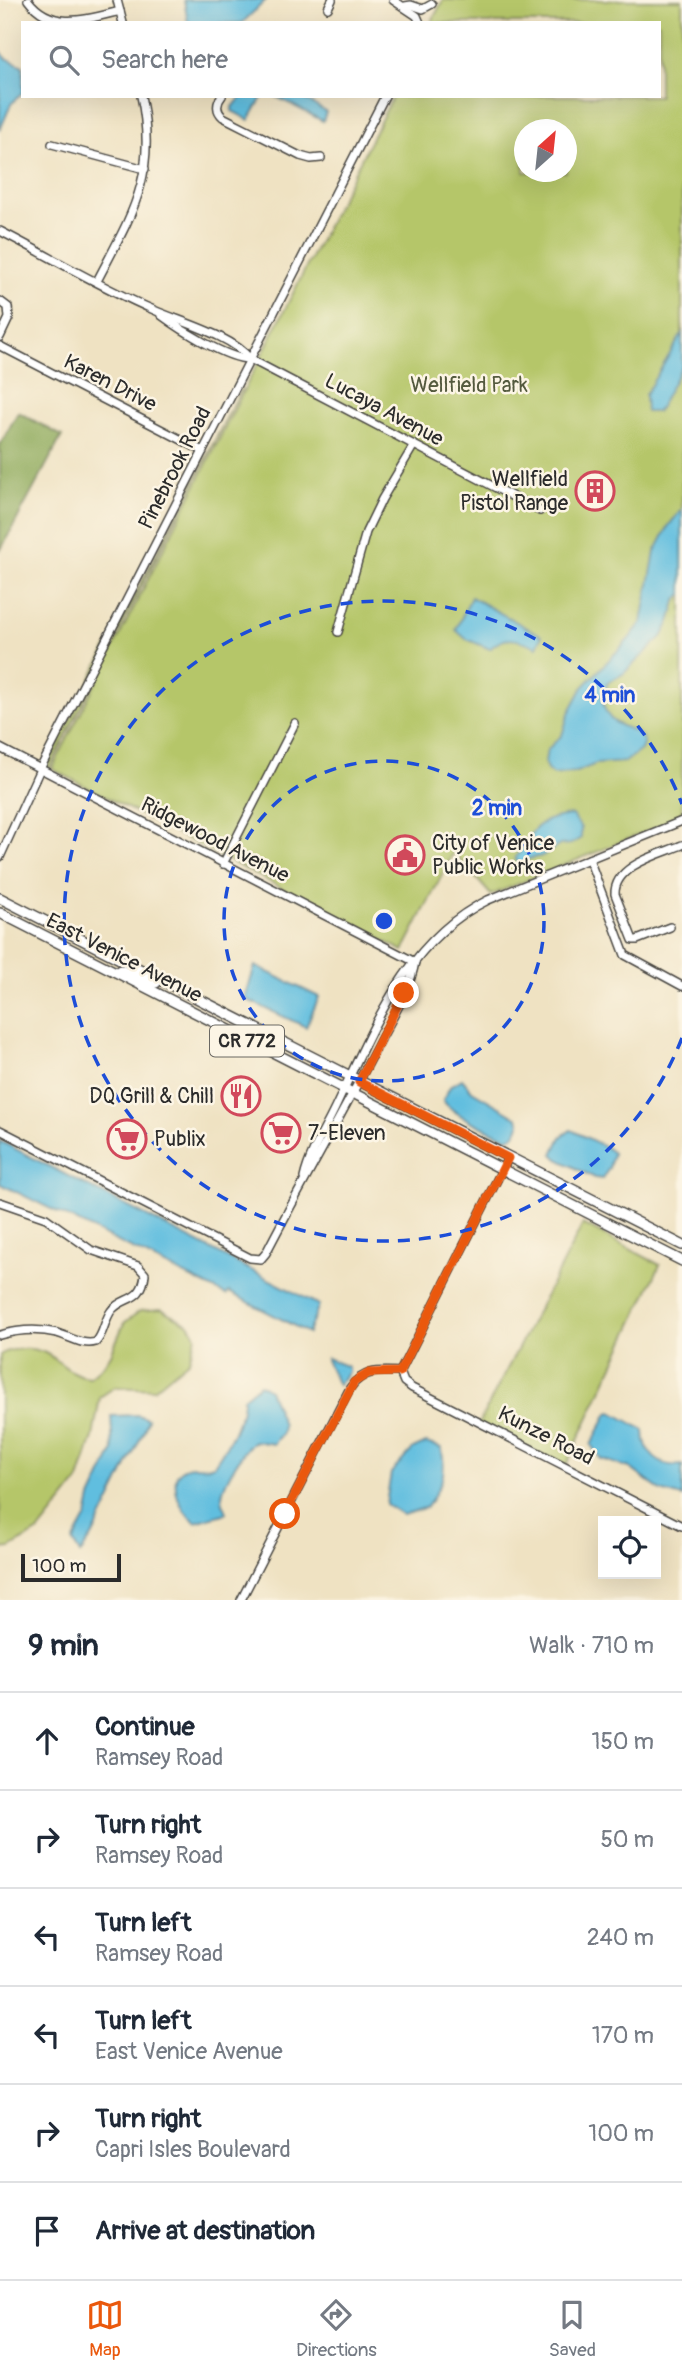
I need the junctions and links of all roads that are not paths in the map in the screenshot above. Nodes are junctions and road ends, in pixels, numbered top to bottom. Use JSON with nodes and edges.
{"nodes":[{"id":1,"x":28,"y":0,"type":"edge"},
{"id":2,"x":117,"y":0,"type":"edge"},
{"id":3,"x":332,"y":0,"type":"edge"},
{"id":4,"x":393,"y":0,"type":"edge"},
{"id":5,"x":433,"y":2,"type":"edge"},
{"id":6,"x":407,"y":3,"type":"edge"},
{"id":7,"x":328,"y":8,"type":"dead end"},
{"id":8,"x":120,"y":11,"type":"junction"},
{"id":9,"x":122,"y":21,"type":"edge"},
{"id":10,"x":420,"y":21,"type":"edge"},
{"id":11,"x":422,"y":21,"type":"edge"},
{"id":12,"x":141,"y":98,"type":"edge"},
{"id":13,"x":221,"y":98,"type":"edge"},
{"id":14,"x":382,"y":99,"type":"edge"},
{"id":15,"x":52,"y":144,"type":"dead end"},
{"id":16,"x":321,"y":158,"type":"dead end"},
{"id":17,"x":145,"y":169,"type":"junction"},
{"id":18,"x":0,"y":231,"type":"edge"},
{"id":19,"x":97,"y":281,"type":"junction"},
{"id":20,"x":0,"y":301,"type":"edge"},
{"id":21,"x":0,"y":337,"type":"edge"},
{"id":22,"x":0,"y":346,"type":"edge"},
{"id":23,"x":250,"y":359,"type":"junction"},
{"id":24,"x":414,"y":445,"type":"junction"},
{"id":25,"x":203,"y":451,"type":"junction"},
{"id":26,"x":540,"y":511,"type":"dead end"},
{"id":27,"x":338,"y":632,"type":"dead end"},
{"id":28,"x":295,"y":723,"type":"dead end"},
{"id":29,"x":0,"y":748,"type":"edge"},
{"id":30,"x":40,"y":769,"type":"junction"},
{"id":31,"x":682,"y":821,"type":"edge"},
{"id":32,"x":682,"y":845,"type":"edge"},
{"id":33,"x":0,"y":857,"type":"edge"},
{"id":34,"x":589,"y":859,"type":"junction"},
{"id":35,"x":223,"y":864,"type":"junction"},
{"id":36,"x":0,"y":898,"type":"edge"},
{"id":37,"x":0,"y":913,"type":"edge"},
{"id":38,"x":670,"y":927,"type":"dead end"},
{"id":39,"x":415,"y":962,"type":"junction"},
{"id":40,"x":102,"y":965,"type":"junction"},
{"id":41,"x":164,"y":982,"type":"junction"},
{"id":42,"x":682,"y":986,"type":"edge"},
{"id":43,"x":151,"y":991,"type":"junction"},
{"id":44,"x":232,"y":1017,"type":"junction"},
{"id":45,"x":349,"y":1077,"type":"junction"},
{"id":46,"x":359,"y":1082,"type":"junction"},
{"id":47,"x":348,"y":1092,"type":"junction"},
{"id":48,"x":0,"y":1130,"type":"edge"},
{"id":49,"x":508,"y":1158,"type":"junction"},
{"id":50,"x":501,"y":1170,"type":"junction"},
{"id":51,"x":0,"y":1202,"type":"edge"},
{"id":52,"x":600,"y":1219,"type":"junction"},
{"id":53,"x":682,"y":1245,"type":"edge"},
{"id":54,"x":682,"y":1254,"type":"edge"},
{"id":55,"x":682,"y":1261,"type":"edge"},
{"id":56,"x":0,"y":1335,"type":"edge"},
{"id":57,"x":400,"y":1372,"type":"junction"},
{"id":58,"x":682,"y":1525,"type":"edge"},
{"id":59,"x":242,"y":1600,"type":"edge"}],
"edges":[{"from":1,"to":8,"type":"street"},
{"from":2,"to":8,"type":"street"},
{"from":3,"to":7,"type":"street"},
{"from":4,"to":6,"type":"street"},
{"from":5,"to":6,"type":"street"},
{"from":5,"to":11,"type":"street"},
{"from":6,"to":10,"type":"street"},
{"from":8,"to":9,"type":"street"},
{"from":12,"to":17,"type":"street"},
{"from":13,"to":16,"type":"street"},
{"from":14,"to":23,"type":"street","name":"Pinebrook Road"},
{"from":15,"to":17,"type":"street"},
{"from":17,"to":19,"type":"street"},
{"from":18,"to":19,"type":"street","name":"Lucaya Avenue"},
{"from":19,"to":23,"type":"street","name":"Lucaya Avenue"},
{"from":20,"to":21,"type":"street"},
{"from":22,"to":25,"type":"street","name":"Karen Drive"},
{"from":23,"to":24,"type":"street","name":"Lucaya Avenue"},
{"from":23,"to":25,"type":"street","name":"Pinebrook Road"},
{"from":24,"to":26,"type":"street","name":"Lucaya Avenue"},
{"from":24,"to":27,"type":"street"},
{"from":25,"to":30,"type":"street","name":"Pinebrook Road"},
{"from":28,"to":35,"type":"street"},
{"from":29,"to":30,"type":"street","name":"Ridgewood Avenue"},
{"from":30,"to":33,"type":"street","name":"Pinebrook Road"},
{"from":30,"to":35,"type":"street","name":"Ridgewood Avenue"},
{"from":31,"to":34,"type":"street"},
{"from":32,"to":38,"type":"street"},
{"from":34,"to":39,"type":"street"},
{"from":34,"to":42,"type":"street"},
{"from":35,"to":39,"type":"street","name":"Ridgewood Avenue"},
{"from":36,"to":41,"type":"main road","name":"East Venice Avenue","number":"CR 772"},
{"from":37,"to":40,"type":"main road","name":"East Venice Avenue","number":"CR 772"},
{"from":39,"to":45,"type":"street"},
{"from":39,"to":46,"type":"street"},
{"from":40,"to":41,"type":"main road"},
{"from":40,"to":43,"type":"main road","name":"East Venice Avenue","number":"CR 772"},
{"from":41,"to":44,"type":"main road","name":"East Venice Avenue","number":"CR 772"},
{"from":43,"to":44,"type":"main road"},
{"from":43,"to":47,"type":"main road","name":"East Venice Avenue","number":"CR 772"},
{"from":44,"to":45,"type":"main road","name":"East Venice Avenue","number":"CR 772"},
{"from":45,"to":46,"type":"main road","name":"East Venice Avenue","number":"CR 772"},
{"from":45,"to":47,"type":"street"},
{"from":46,"to":47,"type":"street"},
{"from":46,"to":49,"type":"main road","name":"East Venice Avenue","number":"CR 772"},
{"from":47,"to":48,"type":"street"},
{"from":47,"to":50,"type":"main road","name":"East Venice Avenue","number":"CR 772"},
{"from":49,"to":50,"type":"street"},
{"from":49,"to":53,"type":"main road","name":"East Venice Avenue","number":"CR 772"},
{"from":50,"to":52,"type":"main road","name":"East Venice Avenue","number":"CR 772"},
{"from":50,"to":57,"type":"street"},
{"from":51,"to":56,"type":"street"},
{"from":52,"to":54,"type":"main road"},
{"from":52,"to":55,"type":"main road","name":"East Venice Avenue","number":"CR 772"},
{"from":57,"to":58,"type":"street","name":"Kunze Road"},
{"from":57,"to":59,"type":"street"}]}
